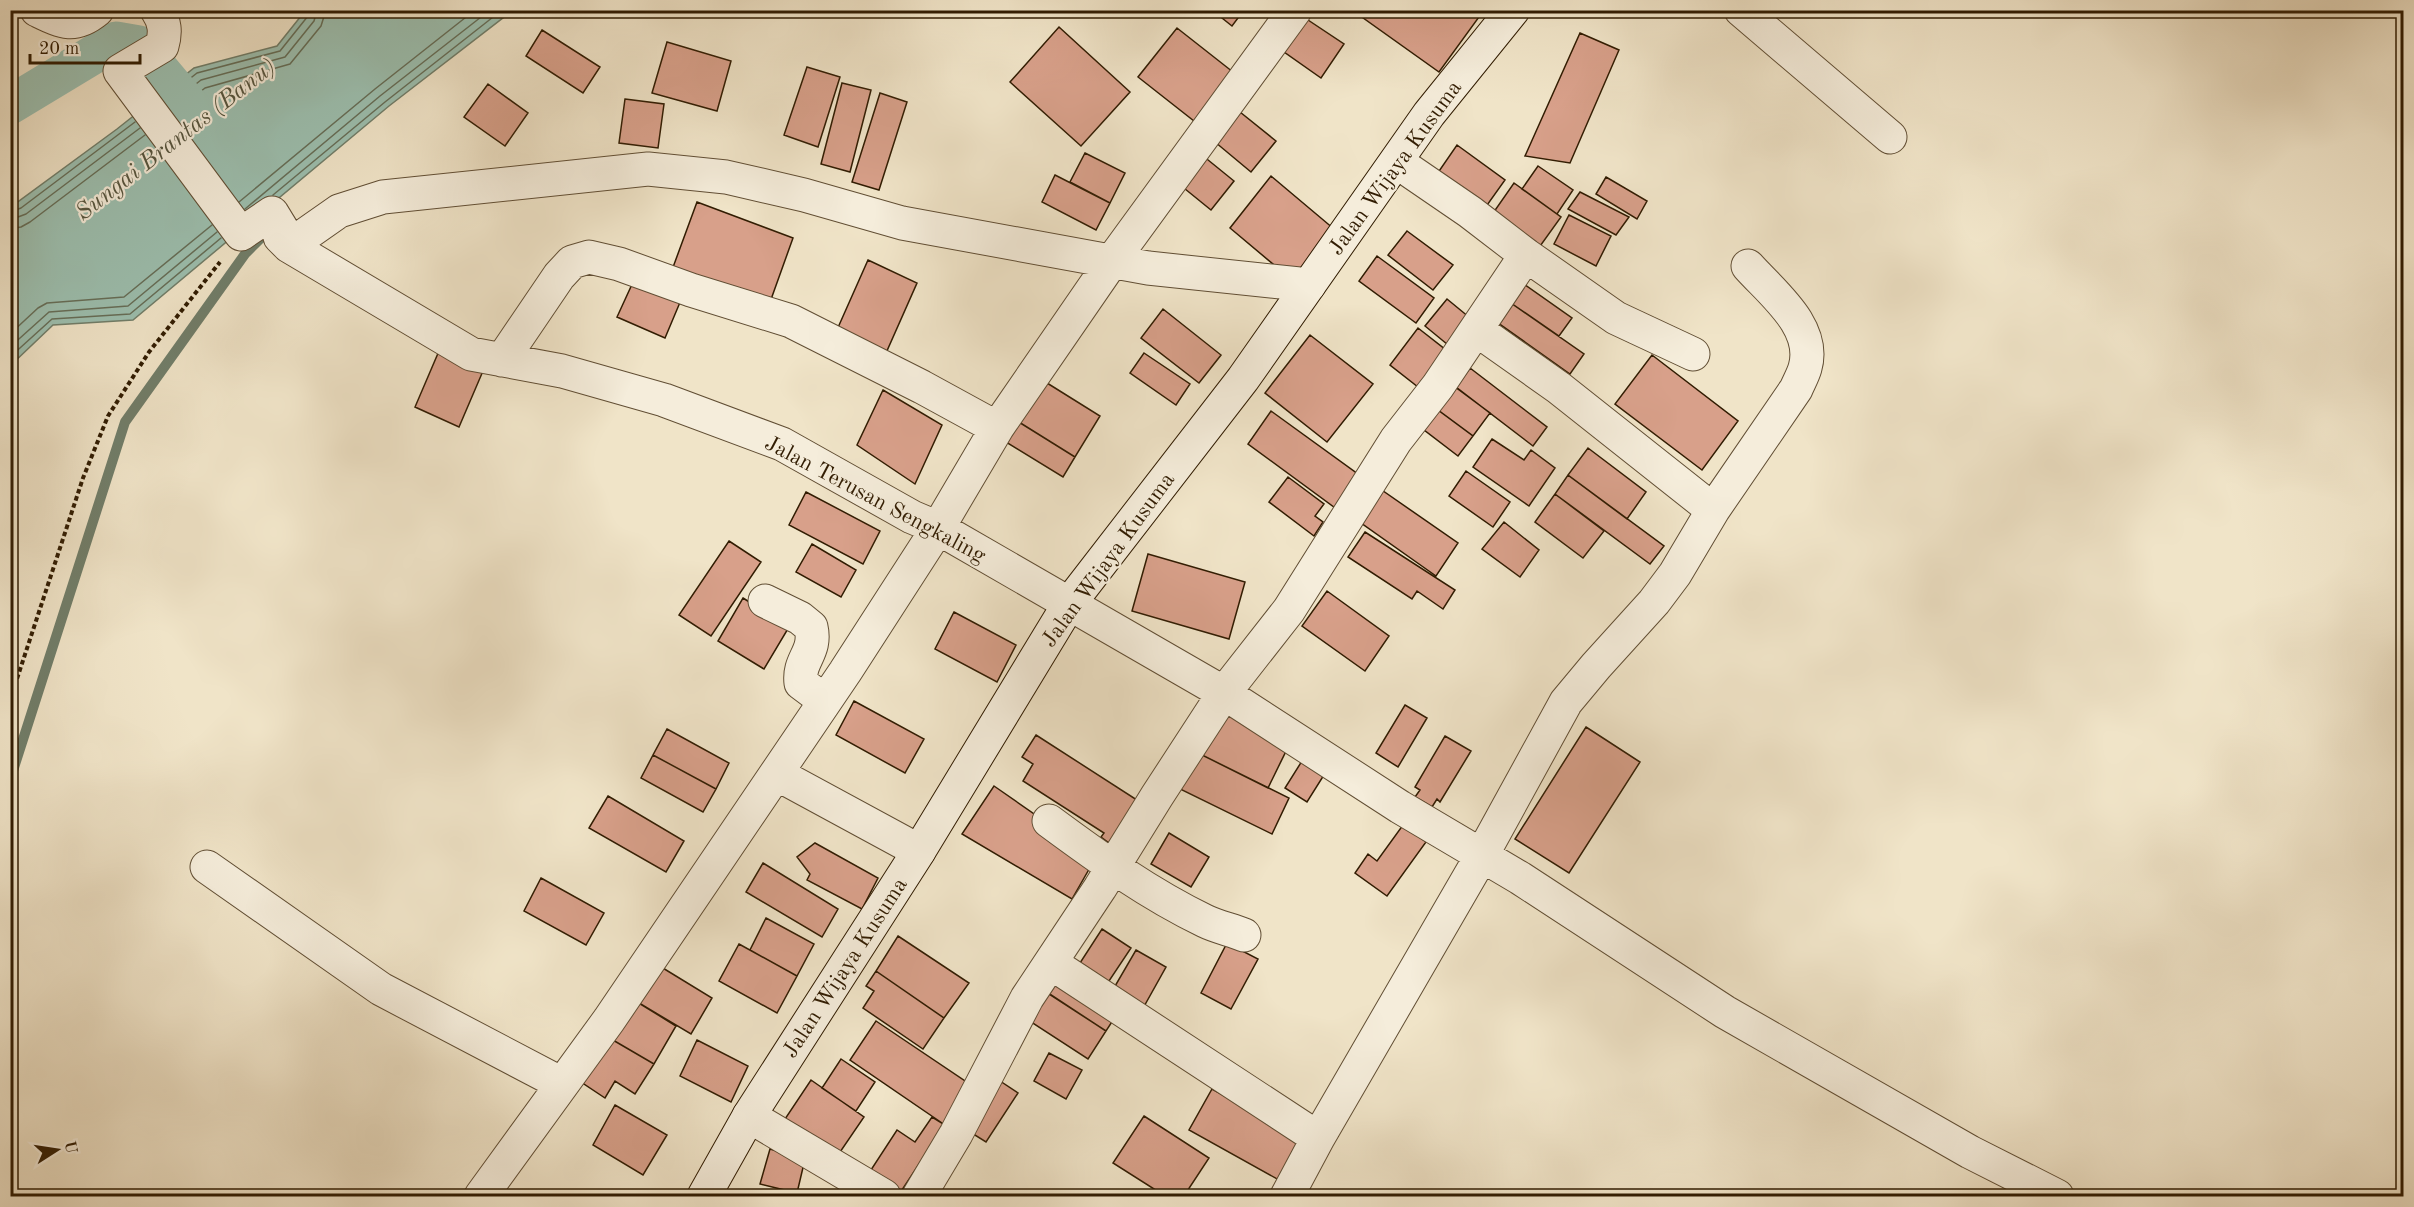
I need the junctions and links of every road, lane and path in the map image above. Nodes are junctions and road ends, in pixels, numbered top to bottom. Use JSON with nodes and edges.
{"nodes":[{"id":1,"x":37,"y":10,"type":"edge"},
{"id":2,"x":97,"y":10,"type":"edge"},
{"id":3,"x":157,"y":10,"type":"edge"},
{"id":4,"x":1295,"y":10,"type":"edge"},
{"id":5,"x":1741,"y":10,"type":"edge"},
{"id":6,"x":1504,"y":13,"type":"edge"},
{"id":7,"x":1890,"y":137,"type":"dead end"},
{"id":8,"x":1397,"y":162,"type":"junction"},
{"id":9,"x":255,"y":225,"type":"junction"},
{"id":10,"x":289,"y":246,"type":"junction"},
{"id":11,"x":1526,"y":255,"type":"junction"},
{"id":12,"x":1112,"y":261,"type":"junction"},
{"id":13,"x":1748,"y":266,"type":"dead end"},
{"id":14,"x":1309,"y":285,"type":"junction"},
{"id":15,"x":1477,"y":330,"type":"junction"},
{"id":16,"x":1693,"y":354,"type":"dead end"},
{"id":17,"x":502,"y":360,"type":"junction"},
{"id":18,"x":997,"y":428,"type":"junction"},
{"id":19,"x":1713,"y":510,"type":"junction"},
{"id":20,"x":938,"y":528,"type":"junction"},
{"id":21,"x":765,"y":601,"type":"dead end"},
{"id":22,"x":1069,"y":604,"type":"junction"},
{"id":23,"x":1224,"y":693,"type":"junction"},
{"id":24,"x":10,"y":700,"type":"edge"},
{"id":25,"x":825,"y":701,"type":"junction"},
{"id":26,"x":777,"y":774,"type":"junction"},
{"id":27,"x":1049,"y":821,"type":"dead end"},
{"id":28,"x":919,"y":851,"type":"junction"},
{"id":29,"x":1482,"y":855,"type":"junction"},
{"id":30,"x":207,"y":867,"type":"dead end"},
{"id":31,"x":1111,"y":867,"type":"junction"},
{"id":32,"x":1244,"y":935,"type":"dead end"},
{"id":33,"x":1052,"y":963,"type":"junction"},
{"id":34,"x":561,"y":1084,"type":"junction"},
{"id":35,"x":749,"y":1116,"type":"junction"},
{"id":36,"x":1318,"y":1138,"type":"junction"},
{"id":37,"x":481,"y":1197,"type":"edge"},
{"id":38,"x":704,"y":1197,"type":"edge"},
{"id":39,"x":884,"y":1197,"type":"edge"},
{"id":40,"x":920,"y":1197,"type":"edge"},
{"id":41,"x":1287,"y":1197,"type":"edge"},
{"id":42,"x":2057,"y":1197,"type":"edge"}],
"edges":[{"from":1,"to":2,"type":"street"},
{"from":3,"to":9,"type":"street"},
{"from":4,"to":12,"type":"street"},
{"from":5,"to":7,"type":"street"},
{"from":6,"to":8,"type":"street","name":"Jalan Wijaya Kusuma"},
{"from":8,"to":11,"type":"street"},
{"from":8,"to":14,"type":"street","name":"Jalan Wijaya Kusuma"},
{"from":9,"to":10,"type":"street"},
{"from":9,"to":24,"type":"path"},
{"from":10,"to":12,"type":"street"},
{"from":10,"to":17,"type":"street","name":"Jalan Terusan Sengkaling"},
{"from":11,"to":15,"type":"street"},
{"from":11,"to":16,"type":"street"},
{"from":12,"to":14,"type":"street"},
{"from":12,"to":18,"type":"street"},
{"from":13,"to":19,"type":"street"},
{"from":14,"to":22,"type":"street","name":"Jalan Wijaya Kusuma"},
{"from":15,"to":19,"type":"street"},
{"from":15,"to":23,"type":"street"},
{"from":17,"to":18,"type":"street"},
{"from":17,"to":20,"type":"street","name":"Jalan Terusan Sengkaling"},
{"from":18,"to":20,"type":"street"},
{"from":19,"to":29,"type":"street"},
{"from":20,"to":22,"type":"street","name":"Jalan Terusan Sengkaling"},
{"from":20,"to":25,"type":"street"},
{"from":21,"to":25,"type":"street"},
{"from":22,"to":23,"type":"street","name":"Jalan Terusan Sengkaling"},
{"from":22,"to":28,"type":"street","name":"Jalan Wijaya Kusuma"},
{"from":23,"to":29,"type":"street","name":"Jalan Terusan Sengkaling"},
{"from":23,"to":31,"type":"street"},
{"from":25,"to":26,"type":"street"},
{"from":26,"to":28,"type":"street"},
{"from":26,"to":34,"type":"street"},
{"from":27,"to":31,"type":"street"},
{"from":28,"to":35,"type":"street","name":"Jalan Wijaya Kusuma"},
{"from":29,"to":36,"type":"street"},
{"from":29,"to":42,"type":"street","name":"Jalan Terusan Sengkaling"},
{"from":30,"to":34,"type":"street"},
{"from":31,"to":32,"type":"street"},
{"from":31,"to":33,"type":"street"},
{"from":33,"to":36,"type":"street"},
{"from":33,"to":40,"type":"street"},
{"from":34,"to":37,"type":"street"},
{"from":35,"to":38,"type":"street","name":"Jalan Wijaya Kusuma"},
{"from":35,"to":39,"type":"street"},
{"from":36,"to":41,"type":"street"}]}
